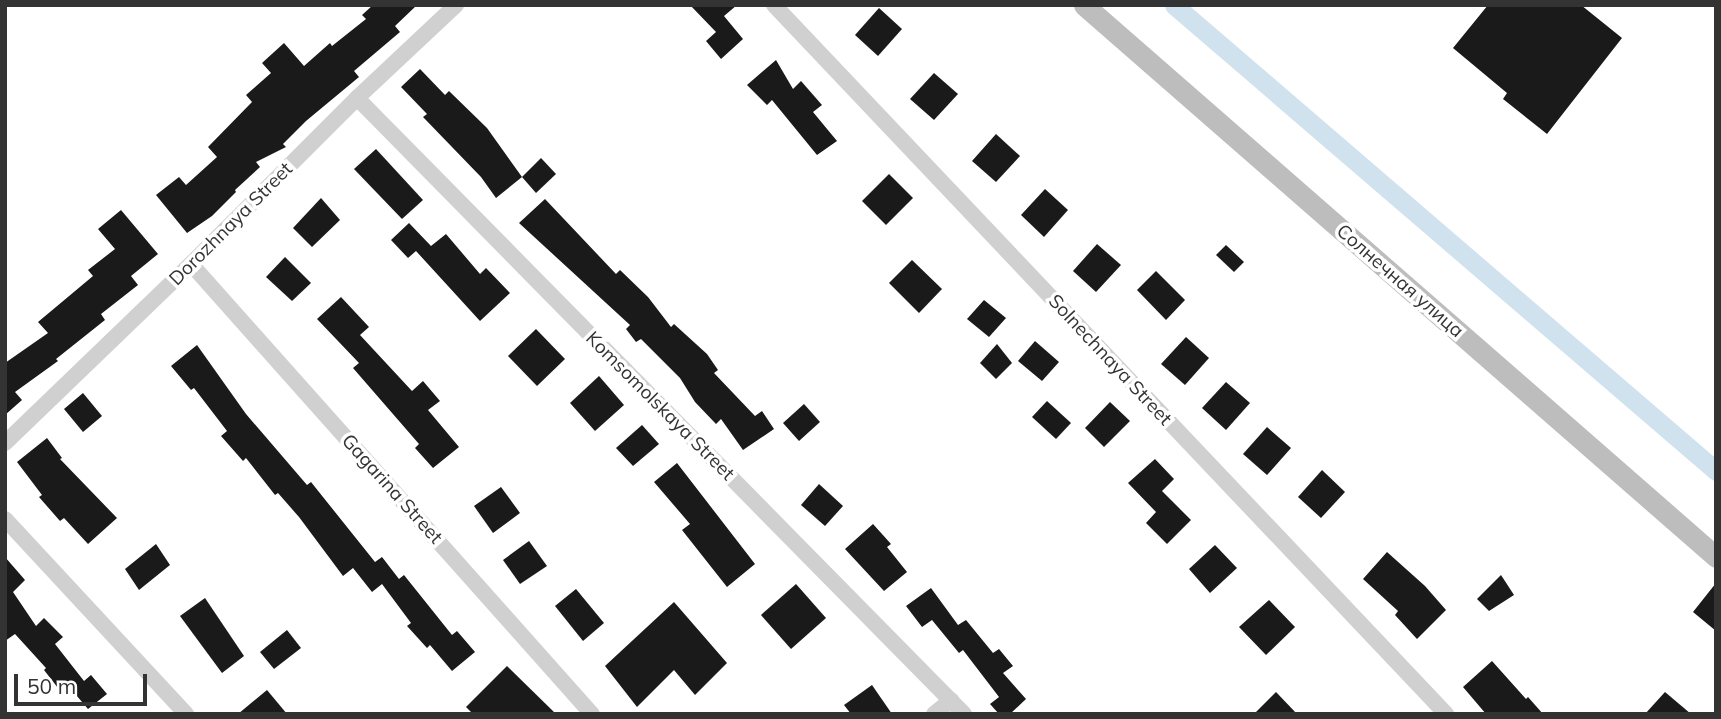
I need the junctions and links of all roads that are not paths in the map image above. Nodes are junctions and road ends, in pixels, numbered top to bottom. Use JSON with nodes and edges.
{"nodes":[{"id":1,"x":456,"y":5,"type":"edge"},
{"id":2,"x":774,"y":5,"type":"edge"},
{"id":3,"x":1084,"y":5,"type":"edge"},
{"id":4,"x":357,"y":98,"type":"junction"},
{"id":5,"x":191,"y":264,"type":"junction"},
{"id":6,"x":5,"y":443,"type":"edge"},
{"id":7,"x":5,"y":519,"type":"edge"},
{"id":8,"x":1716,"y":557,"type":"edge"},
{"id":9,"x":950,"y":700,"type":"junction"},
{"id":10,"x":186,"y":714,"type":"edge"},
{"id":11,"x":592,"y":714,"type":"edge"},
{"id":12,"x":934,"y":714,"type":"edge"},
{"id":13,"x":964,"y":714,"type":"edge"},
{"id":14,"x":1446,"y":714,"type":"edge"}],
"edges":[{"from":1,"to":4,"type":"street","name":"Dorozhnaya Street"},
{"from":2,"to":14,"type":"street","name":"Solnechnaya Street"},
{"from":3,"to":8,"type":"main road","name":"Солнечная улица"},
{"from":4,"to":5,"type":"street","name":"Dorozhnaya Street"},
{"from":4,"to":9,"type":"street","name":"Komsomolskaya Street"},
{"from":5,"to":6,"type":"street","name":"Dorozhnaya Street"},
{"from":5,"to":11,"type":"street","name":"Gagarina Street"},
{"from":7,"to":10,"type":"street"},
{"from":9,"to":12,"type":"street"},
{"from":9,"to":13,"type":"street","name":"Komsomolskaya Street"}]}
